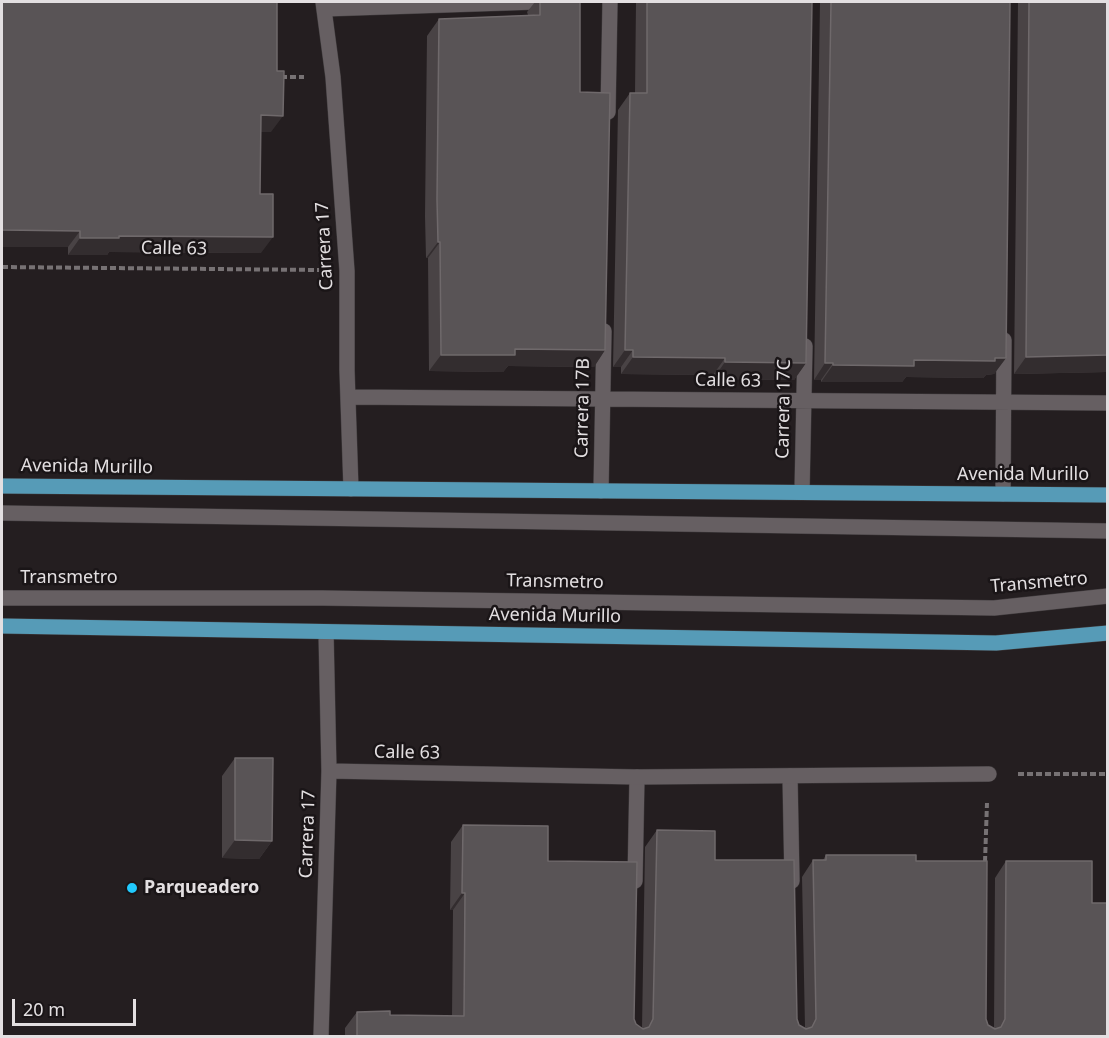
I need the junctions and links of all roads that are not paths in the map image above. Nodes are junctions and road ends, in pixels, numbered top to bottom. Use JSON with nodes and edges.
{"nodes":[{"id":1,"x":494,"y":2,"type":"edge"},
{"id":2,"x":536,"y":2,"type":"edge"},
{"id":3,"x":610,"y":2,"type":"edge"},
{"id":4,"x":324,"y":5,"type":"edge"},
{"id":5,"x":608,"y":130,"type":"edge"},
{"id":6,"x":604,"y":317,"type":"edge"},
{"id":7,"x":1005,"y":320,"type":"edge"},
{"id":8,"x":805,"y":331,"type":"edge"},
{"id":9,"x":348,"y":397,"type":"junction"},
{"id":10,"x":603,"y":399,"type":"junction"},
{"id":11,"x":804,"y":401,"type":"junction"},
{"id":12,"x":1004,"y":403,"type":"junction"},
{"id":13,"x":1107,"y":403,"type":"edge"},
{"id":14,"x":2,"y":486,"type":"edge"},
{"id":15,"x":351,"y":489,"type":"junction"},
{"id":16,"x":601,"y":491,"type":"junction"},
{"id":17,"x":802,"y":492,"type":"junction"},
{"id":18,"x":1003,"y":494,"type":"junction"},
{"id":19,"x":1107,"y":495,"type":"edge"},
{"id":20,"x":2,"y":513,"type":"edge"},
{"id":21,"x":1107,"y":531,"type":"edge"},
{"id":22,"x":1107,"y":596,"type":"edge"},
{"id":23,"x":2,"y":598,"type":"edge"},
{"id":24,"x":2,"y":626,"type":"edge"},
{"id":25,"x":326,"y":632,"type":"junction"},
{"id":26,"x":1107,"y":633,"type":"edge"},
{"id":27,"x":329,"y":771,"type":"junction"},
{"id":28,"x":989,"y":774,"type":"road end"},
{"id":29,"x":790,"y":776,"type":"junction"},
{"id":30,"x":637,"y":777,"type":"junction"},
{"id":31,"x":792,"y":894,"type":"edge"},
{"id":32,"x":635,"y":895,"type":"edge"},
{"id":33,"x":321,"y":1036,"type":"edge"}],
"edges":[{"from":1,"to":2,"type":"street"},
{"from":1,"to":4,"type":"street"},
{"from":3,"to":5,"type":"street"},
{"from":4,"to":9,"type":"street","name":"Carrera 17"},
{"from":6,"to":10,"type":"street","name":"Carrera 17B"},
{"from":7,"to":12,"type":"street"},
{"from":8,"to":11,"type":"street","name":"Carrera 17C"},
{"from":9,"to":10,"type":"street","name":"Calle 63"},
{"from":9,"to":15,"type":"street","name":"Carrera 17"},
{"from":10,"to":11,"type":"street","name":"Calle 63"},
{"from":10,"to":16,"type":"street","name":"Carrera 17B"},
{"from":11,"to":12,"type":"street","name":"Calle 63"},
{"from":11,"to":17,"type":"street","name":"Carrera 17C"},
{"from":12,"to":13,"type":"street","name":"Calle 63"},
{"from":12,"to":18,"type":"street"},
{"from":14,"to":15,"type":"main road","name":"Avenida Murillo"},
{"from":15,"to":16,"type":"main road","name":"Avenida Murillo"},
{"from":16,"to":17,"type":"main road","name":"Avenida Murillo"},
{"from":17,"to":18,"type":"main road","name":"Avenida Murillo"},
{"from":18,"to":19,"type":"main road","name":"Avenida Murillo"},
{"from":20,"to":21,"type":"street"},
{"from":22,"to":23,"type":"street","name":"Transmetro"},
{"from":24,"to":25,"type":"main road","name":"Avenida Murillo"},
{"from":25,"to":26,"type":"main road","name":"Avenida Murillo"},
{"from":25,"to":27,"type":"street","name":"Carrera 17"},
{"from":27,"to":30,"type":"street","name":"Calle 63"},
{"from":27,"to":33,"type":"street","name":"Carrera 17"},
{"from":28,"to":29,"type":"street","name":"Calle 63"},
{"from":29,"to":30,"type":"street","name":"Calle 63"},
{"from":29,"to":31,"type":"street"},
{"from":30,"to":32,"type":"street"}]}
